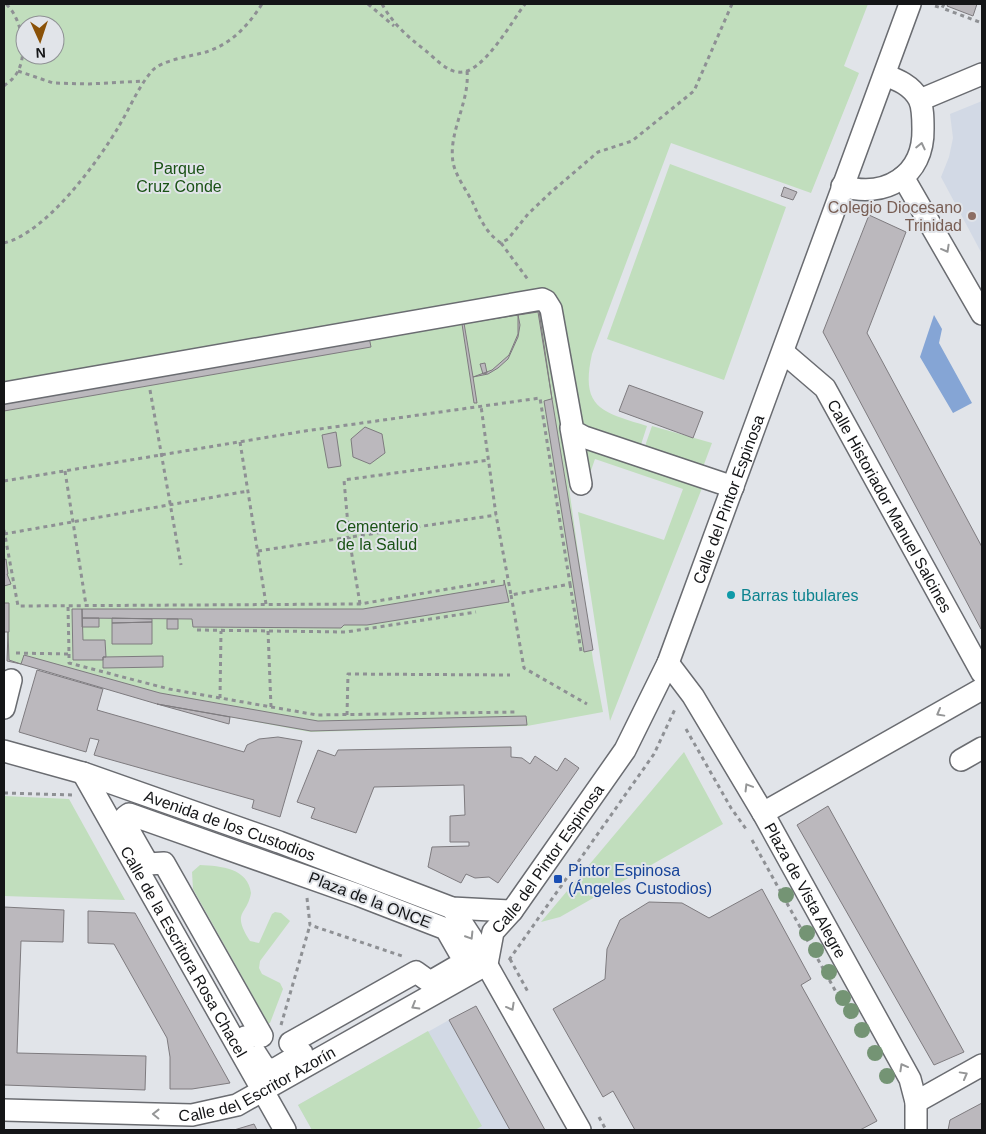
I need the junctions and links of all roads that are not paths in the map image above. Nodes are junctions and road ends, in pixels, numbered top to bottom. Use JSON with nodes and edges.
{"nodes":[{"id":1,"x":910,"y":4,"type":"edge"},
{"id":2,"x":982,"y":74,"type":"edge"},
{"id":3,"x":885,"y":75,"type":"junction"},
{"id":4,"x":920,"y":100,"type":"junction"},
{"id":5,"x":903,"y":177,"type":"junction"},
{"id":6,"x":842,"y":186,"type":"junction"},
{"id":7,"x":982,"y":314,"type":"edge"},
{"id":8,"x":783,"y":352,"type":"junction"},
{"id":9,"x":4,"y":393,"type":"edge"},
{"id":10,"x":571,"y":428,"type":"junction"},
{"id":11,"x":582,"y":484,"type":"dead end"},
{"id":12,"x":733,"y":487,"type":"junction"},
{"id":13,"x":668,"y":663,"type":"junction"},
{"id":14,"x":982,"y":673,"type":"edge"},
{"id":15,"x":11,"y":680,"type":"dead end"},
{"id":16,"x":982,"y":690,"type":"edge"},
{"id":17,"x":4,"y":708,"type":"edge"},
{"id":18,"x":982,"y":748,"type":"edge"},
{"id":19,"x":4,"y":752,"type":"edge"},
{"id":20,"x":961,"y":760,"type":"dead end"},
{"id":21,"x":84,"y":773,"type":"junction"},
{"id":22,"x":763,"y":813,"type":"junction"},
{"id":23,"x":129,"y":814,"type":"joint"},
{"id":24,"x":452,"y":908,"type":"junction"},
{"id":25,"x":512,"y":911,"type":"junction"},
{"id":26,"x":487,"y":964,"type":"junction"},
{"id":27,"x":982,"y":1065,"type":"edge"},
{"id":28,"x":263,"y":1092,"type":"junction"},
{"id":29,"x":916,"y":1102,"type":"junction"},
{"id":30,"x":4,"y":1110,"type":"edge"},
{"id":31,"x":67,"y":1112,"type":"junction"},
{"id":32,"x":77,"y":1130,"type":"edge"},
{"id":33,"x":285,"y":1130,"type":"edge"},
{"id":34,"x":580,"y":1130,"type":"edge"},
{"id":35,"x":916,"y":1130,"type":"edge"}],
"edges":[{"from":1,"to":3,"type":"street","name":"Calle del Pintor Espinosa"},
{"from":2,"to":4,"type":"street"},
{"from":3,"to":4,"type":"street"},
{"from":3,"to":6,"type":"street","name":"Calle del Pintor Espinosa"},
{"from":5,"to":4,"type":"street","one_way":true},
{"from":5,"to":6,"type":"street"},
{"from":5,"to":7,"type":"street","one_way":true},
{"from":6,"to":8,"type":"street","name":"Calle del Pintor Espinosa"},
{"from":8,"to":12,"type":"street","name":"Calle del Pintor Espinosa"},
{"from":8,"to":14,"type":"street","name":"Calle Historiador Manuel Salcines"},
{"from":9,"to":10,"type":"street"},
{"from":10,"to":11,"type":"street"},
{"from":10,"to":12,"type":"street"},
{"from":12,"to":13,"type":"street","name":"Calle del Pintor Espinosa"},
{"from":22,"to":13,"type":"street","name":"Plaza de Vista Alegre","one_way":true},
{"from":13,"to":25,"type":"street","name":"Calle del Pintor Espinosa"},
{"from":15,"to":17,"type":"street"},
{"from":16,"to":22,"type":"street","one_way":true},
{"from":18,"to":20,"type":"street"},
{"from":19,"to":21,"type":"street","name":"Avenida de los Custodios"},
{"from":21,"to":24,"type":"street","name":"Avenida de los Custodios"},
{"from":21,"to":28,"type":"street","name":"Calle de la Escritora Rosa Chacel"},
{"from":29,"to":22,"type":"street","name":"Plaza de Vista Alegre","one_way":true},
{"from":23,"to":23,"type":"street","name":"Plaza de la ONCE"},
{"from":24,"to":25,"type":"street","name":"Avenida de los Custodios"},
{"from":24,"to":26,"type":"street","one_way":true},
{"from":25,"to":26,"type":"street","name":"Calle del Pintor Espinosa"},
{"from":26,"to":28,"type":"street","name":"Calle del Escritor Azorín","one_way":true},
{"from":26,"to":34,"type":"street","one_way":true},
{"from":29,"to":27,"type":"street","one_way":true},
{"from":28,"to":31,"type":"street","name":"Calle del Escritor Azorín","one_way":true},
{"from":28,"to":33,"type":"street","name":"Calle de la Escritora Rosa Chacel"},
{"from":29,"to":35,"type":"street","name":"Plaza de Vista Alegre"},
{"from":30,"to":31,"type":"street","name":"Calle del Escritor Azorín"},
{"from":31,"to":32,"type":"street"}]}
